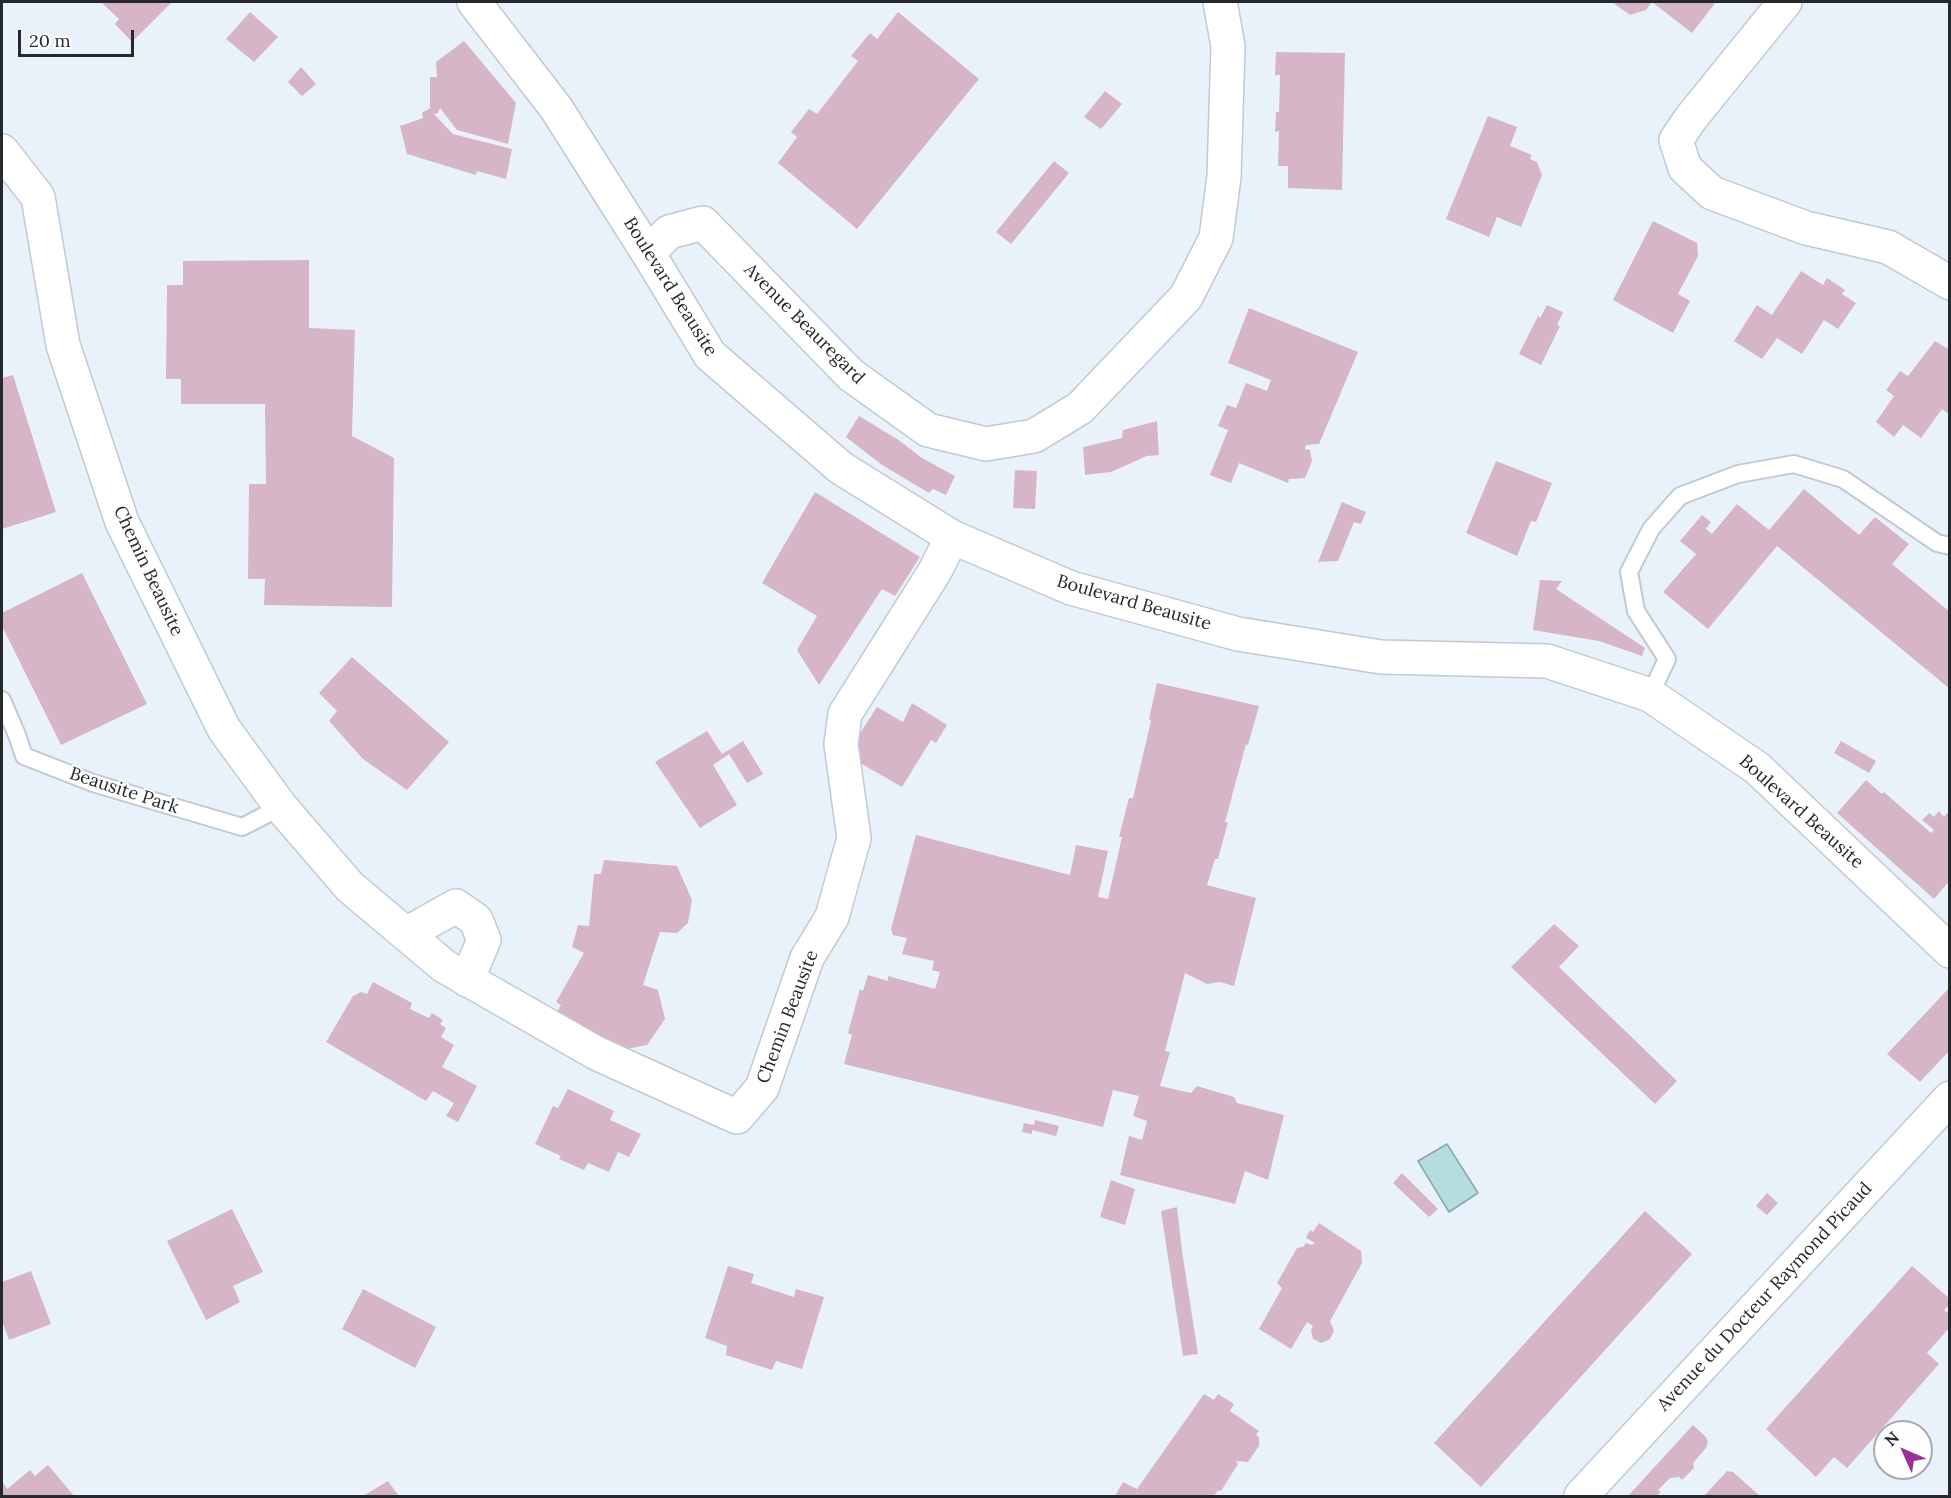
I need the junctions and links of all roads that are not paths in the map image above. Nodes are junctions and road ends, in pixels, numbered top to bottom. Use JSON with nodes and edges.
{"nodes":[{"id":1,"x":474,"y":2,"type":"edge"},
{"id":2,"x":1220,"y":2,"type":"edge"},
{"id":3,"x":1785,"y":2,"type":"edge"},
{"id":4,"x":2,"y":151,"type":"edge"},
{"id":5,"x":648,"y":252,"type":"junction"},
{"id":6,"x":1950,"y":283,"type":"edge"},
{"id":7,"x":952,"y":537,"type":"junction"},
{"id":8,"x":1950,"y":546,"type":"edge"},
{"id":9,"x":1650,"y":695,"type":"junction"},
{"id":10,"x":2,"y":700,"type":"edge"},
{"id":11,"x":281,"y":807,"type":"junction"},
{"id":12,"x":406,"y":934,"type":"junction"},
{"id":13,"x":1950,"y":951,"type":"edge"},
{"id":14,"x":467,"y":980,"type":"junction"},
{"id":15,"x":1950,"y":1098,"type":"edge"},
{"id":16,"x":1581,"y":1497,"type":"edge"}],
"edges":[{"from":1,"to":5,"type":"street","name":"Boulevard Beausite"},
{"from":2,"to":5,"type":"street","name":"Avenue Beauregard"},
{"from":3,"to":6,"type":"street"},
{"from":4,"to":11,"type":"street","name":"Chemin Beausite"},
{"from":5,"to":7,"type":"street","name":"Boulevard Beausite"},
{"from":7,"to":9,"type":"street","name":"Boulevard Beausite"},
{"from":7,"to":14,"type":"street","name":"Chemin Beausite"},
{"from":8,"to":9,"type":"lane"},
{"from":9,"to":13,"type":"street","name":"Boulevard Beausite"},
{"from":10,"to":11,"type":"lane","name":"Beausite Park"},
{"from":11,"to":12,"type":"street","name":"Chemin Beausite"},
{"from":12,"to":14,"type":"street","name":"Chemin Beausite"},
{"from":12,"to":14,"type":"street"},
{"from":15,"to":16,"type":"street","name":"Avenue du Docteur Raymond Picaud"}]}
